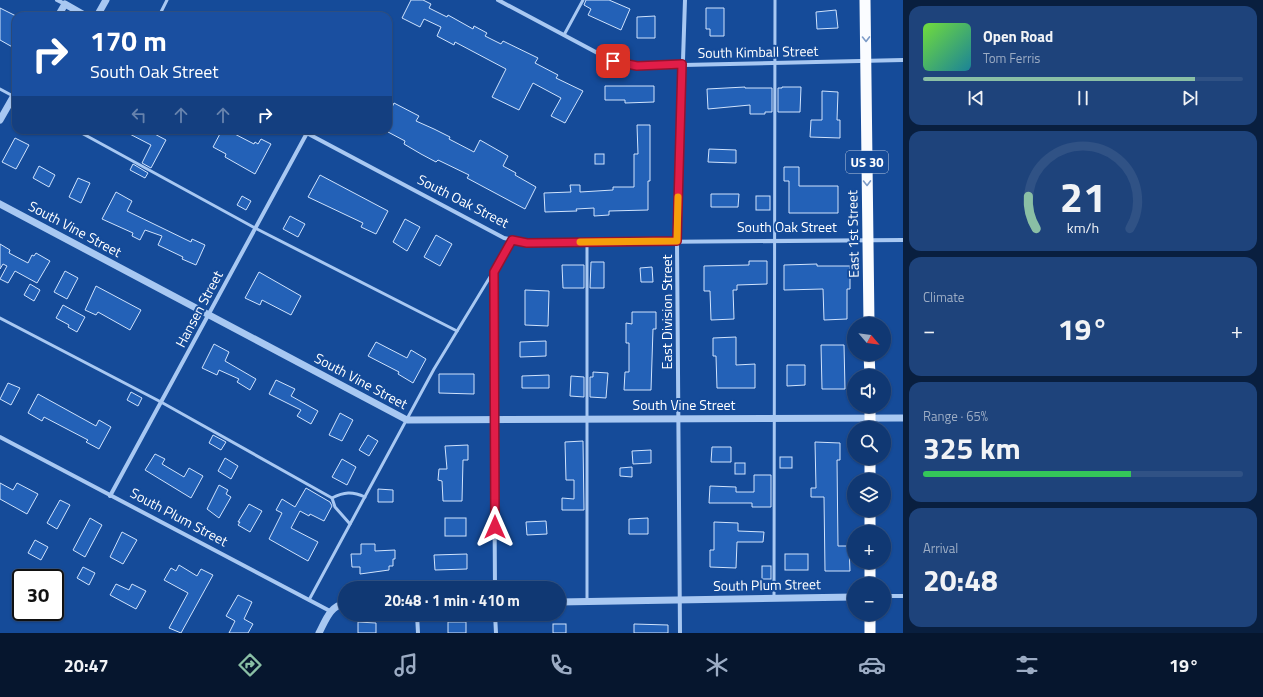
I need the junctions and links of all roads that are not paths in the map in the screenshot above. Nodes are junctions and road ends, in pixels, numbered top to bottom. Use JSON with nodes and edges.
{"nodes":[{"id":1,"x":57,"y":0,"type":"edge"},
{"id":2,"x":106,"y":0,"type":"edge"},
{"id":3,"x":167,"y":0,"type":"edge"},
{"id":4,"x":498,"y":0,"type":"edge"},
{"id":5,"x":583,"y":0,"type":"edge"},
{"id":6,"x":684,"y":0,"type":"edge"},
{"id":7,"x":775,"y":0,"type":"edge"},
{"id":8,"x":865,"y":0,"type":"edge"},
{"id":9,"x":64,"y":4,"type":"junction"},
{"id":10,"x":60,"y":12,"type":"edge"},
{"id":11,"x":79,"y":12,"type":"edge"},
{"id":12,"x":99,"y":12,"type":"edge"},
{"id":13,"x":161,"y":12,"type":"edge"},
{"id":14,"x":564,"y":35,"type":"junction"},
{"id":15,"x":903,"y":60,"type":"edge"},
{"id":16,"x":866,"y":61,"type":"junction"},
{"id":17,"x":775,"y":62,"type":"junction"},
{"id":18,"x":682,"y":64,"type":"junction"},
{"id":19,"x":0,"y":89,"type":"edge"},
{"id":20,"x":12,"y":94,"type":"edge"},
{"id":21,"x":12,"y":100,"type":"edge"},
{"id":22,"x":0,"y":120,"type":"edge"},
{"id":23,"x":83,"y":134,"type":"edge"},
{"id":24,"x":306,"y":134,"type":"edge"},
{"id":25,"x":309,"y":134,"type":"edge"},
{"id":26,"x":0,"y":204,"type":"edge"},
{"id":27,"x":255,"y":228,"type":"junction"},
{"id":28,"x":512,"y":240,"type":"junction"},
{"id":29,"x":776,"y":240,"type":"junction"},
{"id":30,"x":868,"y":240,"type":"junction"},
{"id":31,"x":903,"y":240,"type":"edge"},
{"id":32,"x":677,"y":241,"type":"junction"},
{"id":33,"x":587,"y":242,"type":"junction"},
{"id":34,"x":494,"y":272,"type":"junction"},
{"id":35,"x":209,"y":314,"type":"junction"},
{"id":36,"x":869,"y":317,"type":"edge"},
{"id":37,"x":0,"y":318,"type":"edge"},
{"id":38,"x":457,"y":332,"type":"junction"},
{"id":39,"x":161,"y":402,"type":"junction"},
{"id":40,"x":678,"y":418,"type":"junction"},
{"id":41,"x":774,"y":418,"type":"junction"},
{"id":42,"x":903,"y":418,"type":"edge"},
{"id":43,"x":494,"y":419,"type":"junction"},
{"id":44,"x":587,"y":419,"type":"junction"},
{"id":45,"x":407,"y":420,"type":"junction"},
{"id":46,"x":883,"y":421,"type":"edge"},
{"id":47,"x":847,"y":422,"type":"edge"},
{"id":48,"x":0,"y":437,"type":"edge"},
{"id":49,"x":110,"y":496,"type":"junction"},
{"id":50,"x":365,"y":497,"type":"junction"},
{"id":51,"x":332,"y":498,"type":"junction"},
{"id":52,"x":350,"y":524,"type":"junction"},
{"id":53,"x":495,"y":581,"type":"edge"},
{"id":54,"x":891,"y":596,"type":"edge"},
{"id":55,"x":903,"y":596,"type":"edge"},
{"id":56,"x":774,"y":597,"type":"junction"},
{"id":57,"x":847,"y":597,"type":"edge"},
{"id":58,"x":680,"y":599,"type":"junction"},
{"id":59,"x":309,"y":600,"type":"junction"},
{"id":60,"x":587,"y":601,"type":"junction"},
{"id":61,"x":566,"y":602,"type":"edge"},
{"id":62,"x":338,"y":606,"type":"edge"},
{"id":63,"x":330,"y":611,"type":"junction"},
{"id":64,"x":417,"y":621,"type":"edge"},
{"id":65,"x":496,"y":621,"type":"edge"},
{"id":66,"x":870,"y":621,"type":"edge"},
{"id":67,"x":319,"y":633,"type":"edge"},
{"id":68,"x":418,"y":633,"type":"edge"},
{"id":69,"x":496,"y":633,"type":"edge"},
{"id":70,"x":680,"y":633,"type":"edge"},
{"id":71,"x":870,"y":633,"type":"edge"}],
"edges":[{"from":1,"to":9,"type":"street"},
{"from":2,"to":12,"type":"street"},
{"from":3,"to":13,"type":"lane"},
{"from":4,"to":14,"type":"street","name":"South Kimball Street"},
{"from":5,"to":14,"type":"lane"},
{"from":6,"to":18,"type":"street","name":"East Division Street"},
{"from":7,"to":17,"type":"lane"},
{"from":8,"to":16,"type":"highway","name":"East 1st Street","number":"US 30","one_way":true},
{"from":9,"to":10,"type":"street"},
{"from":9,"to":11,"type":"street"},
{"from":14,"to":18,"type":"street","name":"South Kimball Street"},
{"from":15,"to":16,"type":"street","name":"South Kimball Street"},
{"from":16,"to":17,"type":"street","name":"South Kimball Street"},
{"from":16,"to":30,"type":"highway","name":"East 1st Street","number":"US 30","one_way":true},
{"from":17,"to":18,"type":"street","name":"South Kimball Street"},
{"from":17,"to":29,"type":"lane"},
{"from":18,"to":32,"type":"street","name":"East Division Street"},
{"from":19,"to":20,"type":"lane"},
{"from":21,"to":22,"type":"street"},
{"from":23,"to":27,"type":"lane"},
{"from":24,"to":27,"type":"street","name":"Hansen Street"},
{"from":25,"to":28,"type":"street","name":"South Oak Street"},
{"from":26,"to":35,"type":"street","name":"South Vine Street"},
{"from":27,"to":35,"type":"street","name":"Hansen Street"},
{"from":27,"to":38,"type":"lane"},
{"from":28,"to":33,"type":"street","name":"South Oak Street"},
{"from":28,"to":34,"type":"street"},
{"from":29,"to":30,"type":"street","name":"South Oak Street"},
{"from":29,"to":32,"type":"street","name":"South Oak Street"},
{"from":29,"to":41,"type":"lane"},
{"from":30,"to":31,"type":"street","name":"South Oak Street"},
{"from":30,"to":36,"type":"highway","name":"East 1st Street","number":"US 30"},
{"from":32,"to":33,"type":"street","name":"South Oak Street"},
{"from":32,"to":40,"type":"street","name":"East Division Street"},
{"from":33,"to":44,"type":"lane"},
{"from":34,"to":38,"type":"lane"},
{"from":34,"to":43,"type":"street"},
{"from":35,"to":39,"type":"street","name":"Hansen Street"},
{"from":35,"to":45,"type":"street","name":"South Vine Street"},
{"from":37,"to":39,"type":"lane"},
{"from":38,"to":45,"type":"lane"},
{"from":39,"to":49,"type":"street","name":"Hansen Street"},
{"from":39,"to":51,"type":"lane"},
{"from":40,"to":41,"type":"street","name":"South Vine Street"},
{"from":40,"to":44,"type":"street","name":"South Vine Street"},
{"from":40,"to":58,"type":"street","name":"East Division Street"},
{"from":41,"to":47,"type":"street","name":"South Vine Street"},
{"from":41,"to":56,"type":"lane"},
{"from":42,"to":46,"type":"street","name":"South Vine Street"},
{"from":43,"to":44,"type":"street","name":"South Vine Street"},
{"from":43,"to":45,"type":"street","name":"South Vine Street"},
{"from":43,"to":53,"type":"street"},
{"from":44,"to":60,"type":"lane"},
{"from":45,"to":50,"type":"lane"},
{"from":48,"to":49,"type":"street","name":"South Plum Street"},
{"from":49,"to":59,"type":"street","name":"South Plum Street"},
{"from":50,"to":51,"type":"lane"},
{"from":50,"to":52,"type":"lane"},
{"from":51,"to":52,"type":"lane"},
{"from":52,"to":59,"type":"lane"},
{"from":54,"to":55,"type":"street"},
{"from":56,"to":57,"type":"street","name":"South Plum Street"},
{"from":56,"to":58,"type":"street","name":"South Plum Street"},
{"from":58,"to":60,"type":"street","name":"South Plum Street"},
{"from":58,"to":70,"type":"street"},
{"from":59,"to":63,"type":"street","name":"South Plum Street"},
{"from":60,"to":61,"type":"street","name":"South Plum Street"},
{"from":62,"to":63,"type":"street"},
{"from":63,"to":67,"type":"street"},
{"from":64,"to":68,"type":"street"},
{"from":65,"to":69,"type":"street"},
{"from":66,"to":71,"type":"highway"}]}
